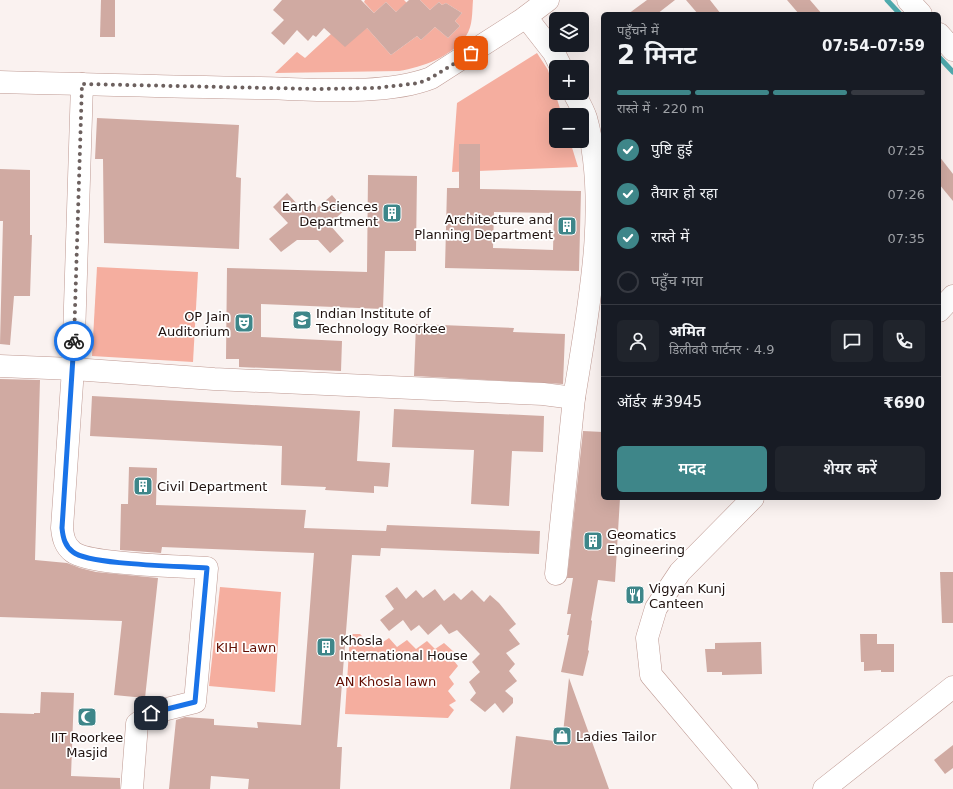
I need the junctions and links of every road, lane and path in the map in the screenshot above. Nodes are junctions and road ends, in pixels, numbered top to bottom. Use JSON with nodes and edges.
{"nodes":[{"id":1,"x":548,"y":0,"type":"edge"},
{"id":2,"x":908,"y":0,"type":"edge"},
{"id":3,"x":919,"y":12,"type":"edge"},
{"id":4,"x":526,"y":17,"type":"junction"},
{"id":5,"x":941,"y":36,"type":"edge"},
{"id":6,"x":953,"y":50,"type":"edge"},
{"id":7,"x":558,"y":60,"type":"edge"},
{"id":8,"x":0,"y":82,"type":"edge"},
{"id":9,"x":82,"y":84,"type":"junction"},
{"id":10,"x":578,"y":100,"type":"edge"},
{"id":11,"x":953,"y":296,"type":"edge"},
{"id":12,"x":941,"y":309,"type":"edge"},
{"id":13,"x":0,"y":366,"type":"edge"},
{"id":14,"x":73,"y":369,"type":"junction"},
{"id":15,"x":574,"y":398,"type":"junction"},
{"id":16,"x":751,"y":500,"type":"edge"},
{"id":17,"x":556,"y":574,"type":"dead end"},
{"id":18,"x":953,"y":686,"type":"edge"},
{"id":19,"x":132,"y":789,"type":"edge"},
{"id":20,"x":747,"y":789,"type":"edge"},
{"id":21,"x":824,"y":789,"type":"edge"}],
"edges":[{"from":1,"to":4,"type":"street"},
{"from":2,"to":3,"type":"street"},
{"from":4,"to":7,"type":"street"},
{"from":4,"to":9,"type":"street"},
{"from":5,"to":6,"type":"street"},
{"from":8,"to":9,"type":"street"},
{"from":9,"to":14,"type":"street"},
{"from":10,"to":15,"type":"street"},
{"from":11,"to":12,"type":"street"},
{"from":13,"to":14,"type":"street"},
{"from":14,"to":15,"type":"street"},
{"from":14,"to":19,"type":"street"},
{"from":15,"to":17,"type":"street"},
{"from":16,"to":20,"type":"street"},
{"from":18,"to":21,"type":"street"}]}
